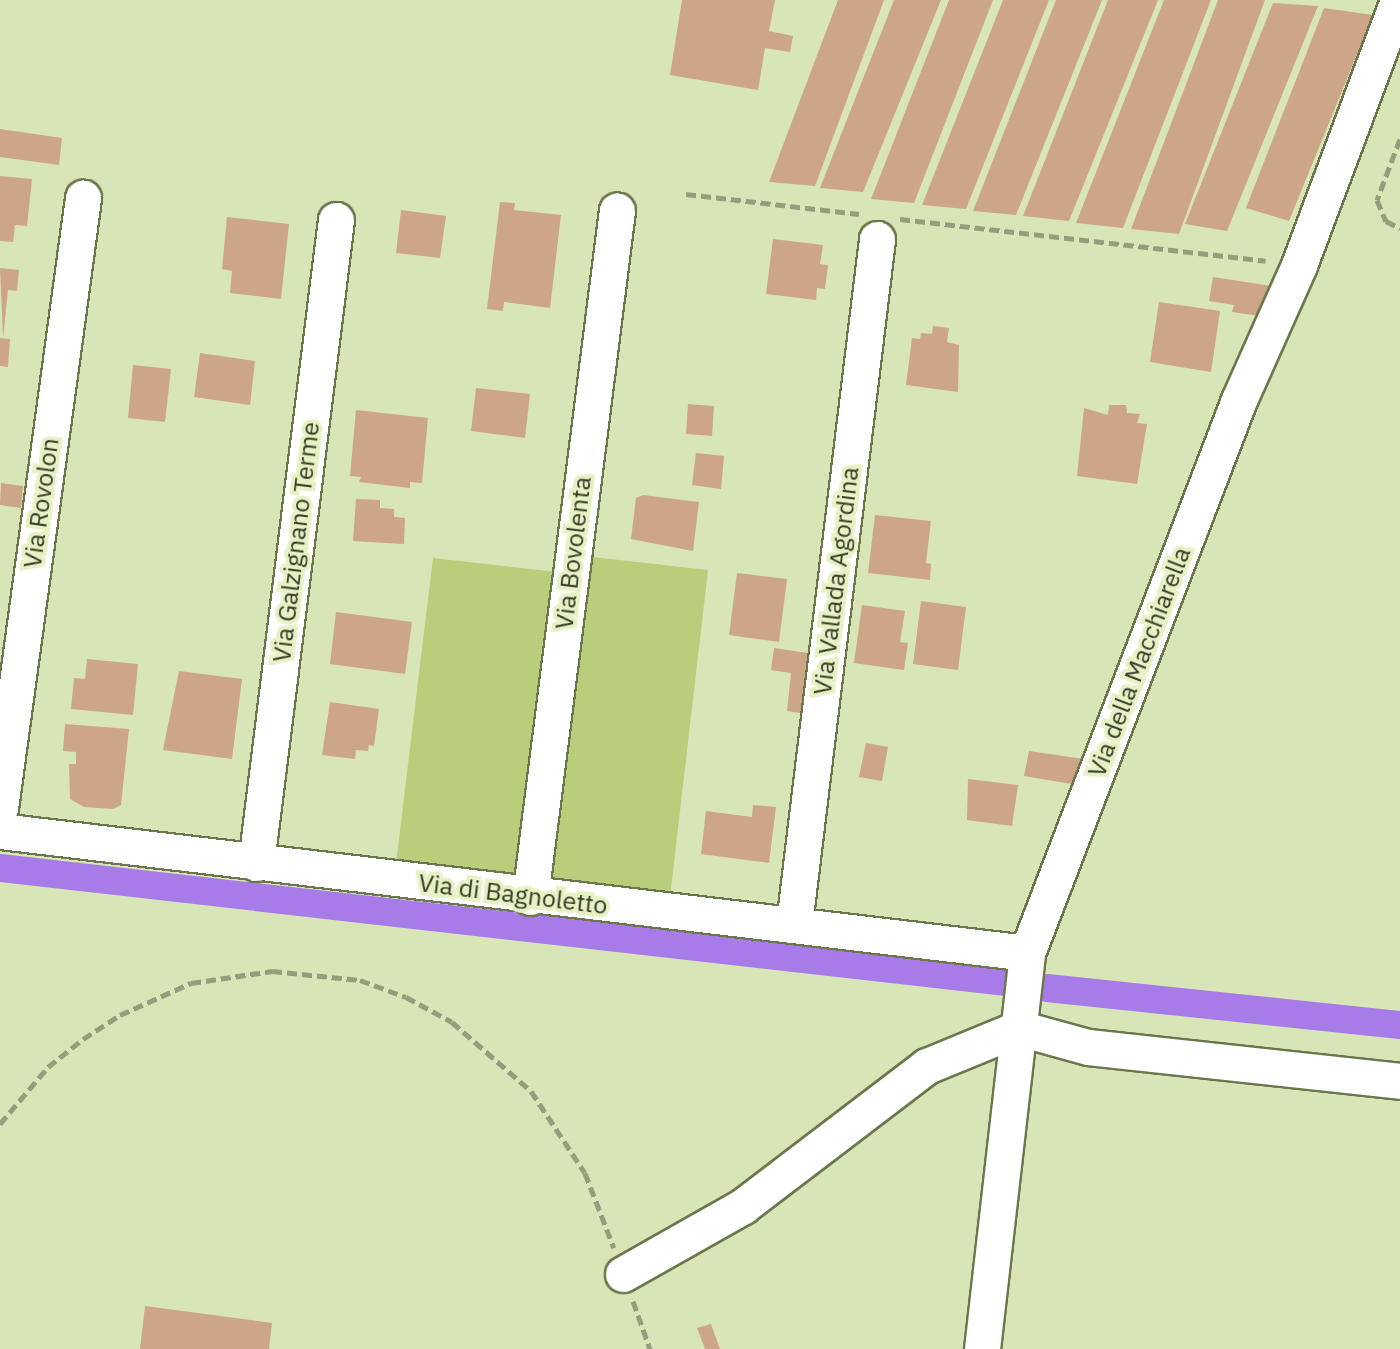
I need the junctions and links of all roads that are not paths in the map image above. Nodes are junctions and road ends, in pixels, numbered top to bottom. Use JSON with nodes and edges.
{"nodes":[{"id":1,"x":1398,"y":0,"type":"edge"},
{"id":2,"x":83,"y":198,"type":"dead end"},
{"id":3,"x":616,"y":210,"type":"dead end"},
{"id":4,"x":336,"y":220,"type":"dead end"},
{"id":5,"x":876,"y":223,"type":"road end"},
{"id":6,"x":0,"y":808,"type":"edge"},
{"id":7,"x":0,"y":831,"type":"edge"},
{"id":8,"x":256,"y":863,"type":"junction"},
{"id":9,"x":530,"y":896,"type":"junction"},
{"id":10,"x":794,"y":924,"type":"junction"},
{"id":11,"x":1027,"y":953,"type":"junction"},
{"id":12,"x":1019,"y":1028,"type":"junction"},
{"id":13,"x":1400,"y":1081,"type":"edge"},
{"id":14,"x":623,"y":1274,"type":"road end"},
{"id":15,"x":982,"y":1349,"type":"edge"}],
"edges":[{"from":1,"to":11,"type":"street","name":"Via della Macchiarella"},
{"from":2,"to":6,"type":"street","name":"Via Rovolon"},
{"from":3,"to":9,"type":"street","name":"Via Bovolenta"},
{"from":4,"to":8,"type":"street","name":"Via Galzignano Terme"},
{"from":5,"to":10,"type":"street","name":"Via Vallada Agordina"},
{"from":7,"to":8,"type":"street","name":"Via di Bagnoletto"},
{"from":8,"to":9,"type":"street","name":"Via di Bagnoletto"},
{"from":9,"to":10,"type":"street","name":"Via di Bagnoletto"},
{"from":10,"to":11,"type":"street","name":"Via di Bagnoletto"},
{"from":11,"to":12,"type":"street","name":"Via della Macchiarella"},
{"from":12,"to":13,"type":"street"},
{"from":12,"to":14,"type":"street"},
{"from":12,"to":15,"type":"street","name":"Via della Macchiarella"}]}
